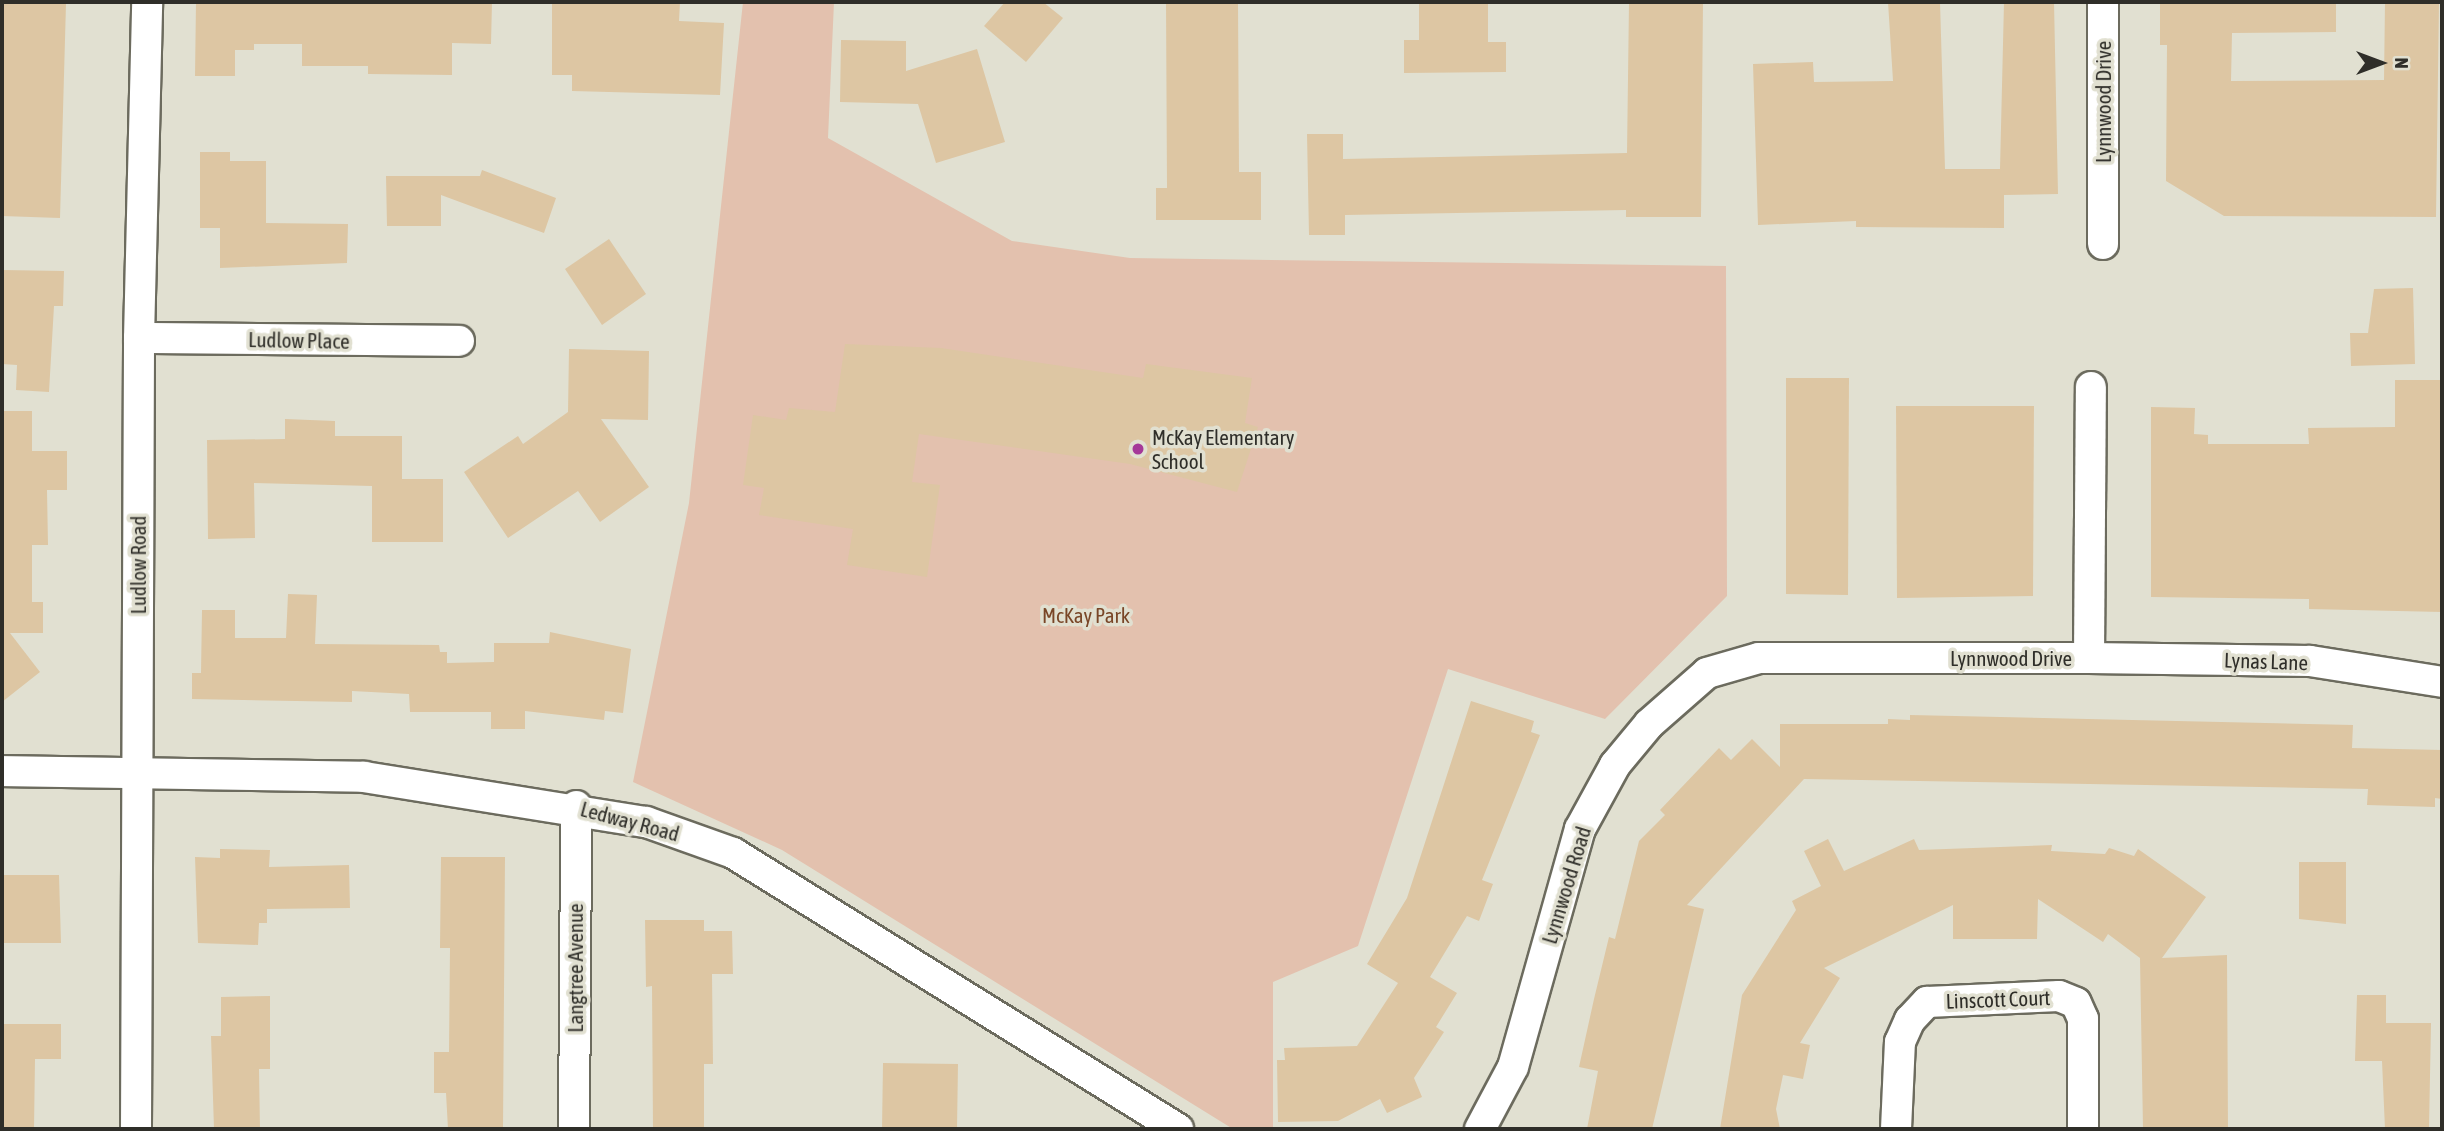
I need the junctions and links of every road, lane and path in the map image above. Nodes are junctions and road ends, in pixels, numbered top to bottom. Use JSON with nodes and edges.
{"nodes":[{"id":1,"x":146,"y":2,"type":"edge"},
{"id":2,"x":2103,"y":2,"type":"edge"},
{"id":3,"x":2103,"y":244,"type":"dead end"},
{"id":4,"x":139,"y":338,"type":"junction"},
{"id":5,"x":458,"y":341,"type":"dead end"},
{"id":6,"x":2091,"y":387,"type":"dead end"},
{"id":7,"x":2089,"y":657,"type":"junction"},
{"id":8,"x":1707,"y":673,"type":"joint"},
{"id":9,"x":2442,"y":682,"type":"edge"},
{"id":10,"x":2,"y":771,"type":"edge"},
{"id":11,"x":137,"y":771,"type":"junction"},
{"id":12,"x":576,"y":806,"type":"junction"},
{"id":13,"x":136,"y":1129,"type":"edge"},
{"id":14,"x":574,"y":1129,"type":"edge"},
{"id":15,"x":1178,"y":1129,"type":"edge"},
{"id":16,"x":1480,"y":1129,"type":"edge"},
{"id":17,"x":1896,"y":1129,"type":"edge"},
{"id":18,"x":2082,"y":1129,"type":"edge"}],
"edges":[{"from":1,"to":4,"type":"street","name":"Ludlow Road"},
{"from":2,"to":3,"type":"street","name":"Lynnwood Drive"},
{"from":4,"to":5,"type":"street","name":"Ludlow Place"},
{"from":4,"to":11,"type":"street","name":"Ludlow Road"},
{"from":6,"to":7,"type":"street","name":"Lynnwood Drive"},
{"from":7,"to":8,"type":"street","name":"Lynnwood Drive"},
{"from":7,"to":9,"type":"street","name":"Lynas Lane"},
{"from":8,"to":16,"type":"street","name":"Lynnwood Road"},
{"from":10,"to":11,"type":"street","name":"Ledway Road"},
{"from":11,"to":12,"type":"street","name":"Ledway Road"},
{"from":11,"to":13,"type":"street","name":"Ludlow Road"},
{"from":12,"to":14,"type":"street","name":"Langtree Avenue"},
{"from":12,"to":15,"type":"street","name":"Ledway Road"},
{"from":17,"to":18,"type":"street","name":"Linscott Court"}]}
